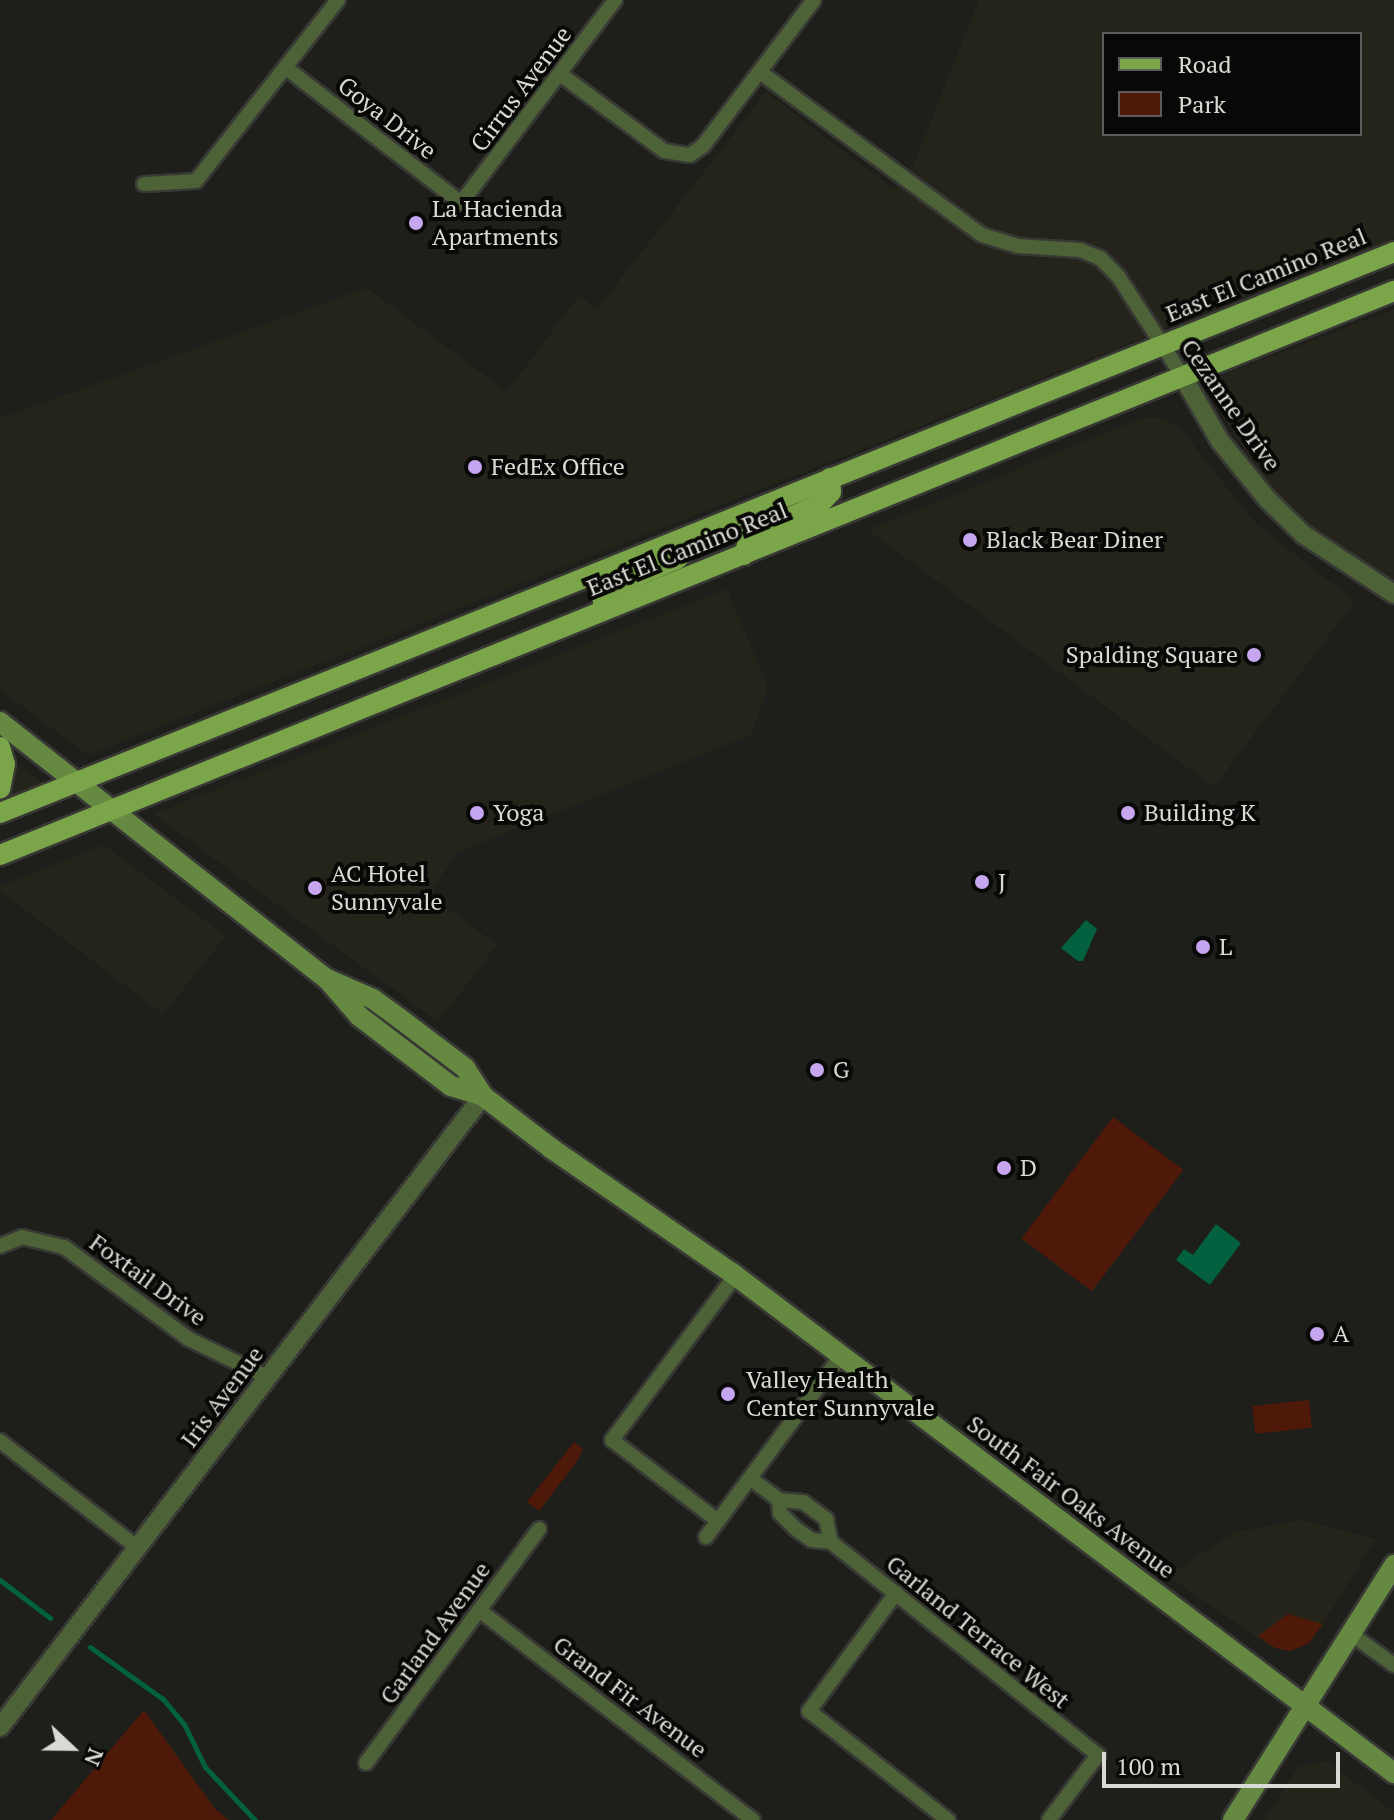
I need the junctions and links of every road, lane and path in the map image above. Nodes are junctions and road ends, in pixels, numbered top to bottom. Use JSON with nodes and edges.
{"nodes":[{"id":1,"x":338,"y":0,"type":"edge"},
{"id":2,"x":615,"y":0,"type":"edge"},
{"id":3,"x":814,"y":0,"type":"edge"},
{"id":4,"x":286,"y":68,"type":"junction"},
{"id":5,"x":760,"y":72,"type":"junction"},
{"id":6,"x":560,"y":74,"type":"junction"},
{"id":7,"x":144,"y":184,"type":"dead end"},
{"id":8,"x":461,"y":203,"type":"joint"},
{"id":9,"x":1394,"y":252,"type":"edge"},
{"id":10,"x":1394,"y":291,"type":"edge"},
{"id":11,"x":1161,"y":346,"type":"junction"},
{"id":12,"x":1183,"y":377,"type":"junction"},
{"id":13,"x":830,"y":478,"type":"junction"},
{"id":14,"x":702,"y":530,"type":"junction"},
{"id":15,"x":744,"y":555,"type":"junction"},
{"id":16,"x":1394,"y":594,"type":"edge"},
{"id":17,"x":605,"y":610,"type":"junction"},
{"id":18,"x":0,"y":722,"type":"edge"},
{"id":19,"x":0,"y":747,"type":"edge"},
{"id":20,"x":80,"y":782,"type":"junction"},
{"id":21,"x":0,"y":789,"type":"edge"},
{"id":22,"x":113,"y":810,"type":"junction"},
{"id":23,"x":0,"y":813,"type":"edge"},
{"id":24,"x":0,"y":855,"type":"edge"},
{"id":25,"x":483,"y":1096,"type":"junction"},
{"id":26,"x":0,"y":1246,"type":"edge"},
{"id":27,"x":736,"y":1275,"type":"junction"},
{"id":28,"x":841,"y":1356,"type":"junction"},
{"id":29,"x":267,"y":1377,"type":"junction"},
{"id":30,"x":0,"y":1441,"type":"edge"},
{"id":31,"x":750,"y":1478,"type":"junction"},
{"id":32,"x":779,"y":1500,"type":"junction"},
{"id":33,"x":718,"y":1521,"type":"junction"},
{"id":34,"x":539,"y":1529,"type":"dead end"},
{"id":35,"x":706,"y":1537,"type":"dead end"},
{"id":36,"x":831,"y":1542,"type":"junction"},
{"id":37,"x":138,"y":1548,"type":"junction"},
{"id":38,"x":1394,"y":1565,"type":"edge"},
{"id":39,"x":896,"y":1593,"type":"junction"},
{"id":40,"x":479,"y":1610,"type":"junction"},
{"id":41,"x":1351,"y":1634,"type":"junction"},
{"id":42,"x":1394,"y":1665,"type":"edge"},
{"id":43,"x":1304,"y":1707,"type":"junction"},
{"id":44,"x":2,"y":1722,"type":"edge"},
{"id":45,"x":366,"y":1763,"type":"dead end"},
{"id":46,"x":1394,"y":1773,"type":"edge"},
{"id":47,"x":753,"y":1820,"type":"edge"},
{"id":48,"x":948,"y":1820,"type":"edge"},
{"id":49,"x":1049,"y":1820,"type":"edge"},
{"id":50,"x":1233,"y":1820,"type":"edge"}],
"edges":[{"from":1,"to":4,"type":"street"},
{"from":2,"to":6,"type":"street","name":"Cirrus Avenue"},
{"from":3,"to":5,"type":"street"},
{"from":4,"to":7,"type":"street"},
{"from":4,"to":8,"type":"street","name":"Goya Drive"},
{"from":5,"to":6,"type":"street"},
{"from":5,"to":11,"type":"street","name":"Cezanne Drive"},
{"from":6,"to":8,"type":"street","name":"Cirrus Avenue"},
{"from":9,"to":11,"type":"main road","name":"East El Camino Real"},
{"from":10,"to":12,"type":"main road","name":"East El Camino Real"},
{"from":11,"to":12,"type":"street","name":"Cezanne Drive"},
{"from":11,"to":13,"type":"main road","name":"East El Camino Real"},
{"from":12,"to":15,"type":"main road","name":"East El Camino Real"},
{"from":12,"to":16,"type":"street","name":"Cezanne Drive"},
{"from":13,"to":14,"type":"main road","name":"East El Camino Real"},
{"from":13,"to":15,"type":"main road"},
{"from":14,"to":17,"type":"main road"},
{"from":14,"to":20,"type":"main road","name":"East El Camino Real"},
{"from":15,"to":17,"type":"main road","name":"East El Camino Real"},
{"from":17,"to":22,"type":"main road","name":"East El Camino Real"},
{"from":18,"to":20,"type":"main road","name":"South Fair Oaks Avenue"},
{"from":19,"to":21,"type":"main road"},
{"from":20,"to":22,"type":"main road","name":"South Fair Oaks Avenue"},
{"from":20,"to":23,"type":"main road","name":"East El Camino Real"},
{"from":22,"to":24,"type":"main road","name":"East El Camino Real"},
{"from":22,"to":25,"type":"main road","name":"South Fair Oaks Avenue"},
{"from":25,"to":27,"type":"main road","name":"South Fair Oaks Avenue"},
{"from":25,"to":29,"type":"street","name":"Iris Avenue"},
{"from":26,"to":29,"type":"street","name":"Foxtail Drive"},
{"from":27,"to":28,"type":"main road","name":"South Fair Oaks Avenue"},
{"from":27,"to":33,"type":"street"},
{"from":28,"to":31,"type":"street"},
{"from":28,"to":43,"type":"main road","name":"South Fair Oaks Avenue"},
{"from":29,"to":37,"type":"street","name":"Iris Avenue"},
{"from":30,"to":37,"type":"street"},
{"from":31,"to":32,"type":"street","name":"Garland Terrace West"},
{"from":31,"to":33,"type":"street"},
{"from":32,"to":36,"type":"street","name":"Garland Terrace West"},
{"from":32,"to":36,"type":"street","name":"Garland Terrace West"},
{"from":33,"to":35,"type":"street"},
{"from":34,"to":40,"type":"street","name":"Garland Avenue"},
{"from":36,"to":39,"type":"street","name":"Garland Terrace West"},
{"from":37,"to":44,"type":"street","name":"Iris Avenue"},
{"from":38,"to":41,"type":"main road"},
{"from":39,"to":48,"type":"street"},
{"from":39,"to":49,"type":"street","name":"Garland Terrace West"},
{"from":40,"to":45,"type":"street","name":"Garland Avenue"},
{"from":40,"to":47,"type":"street","name":"Grand Fir Avenue"},
{"from":41,"to":42,"type":"street"},
{"from":41,"to":43,"type":"main road"},
{"from":43,"to":46,"type":"main road","name":"South Fair Oaks Avenue"},
{"from":43,"to":50,"type":"main road"}]}
